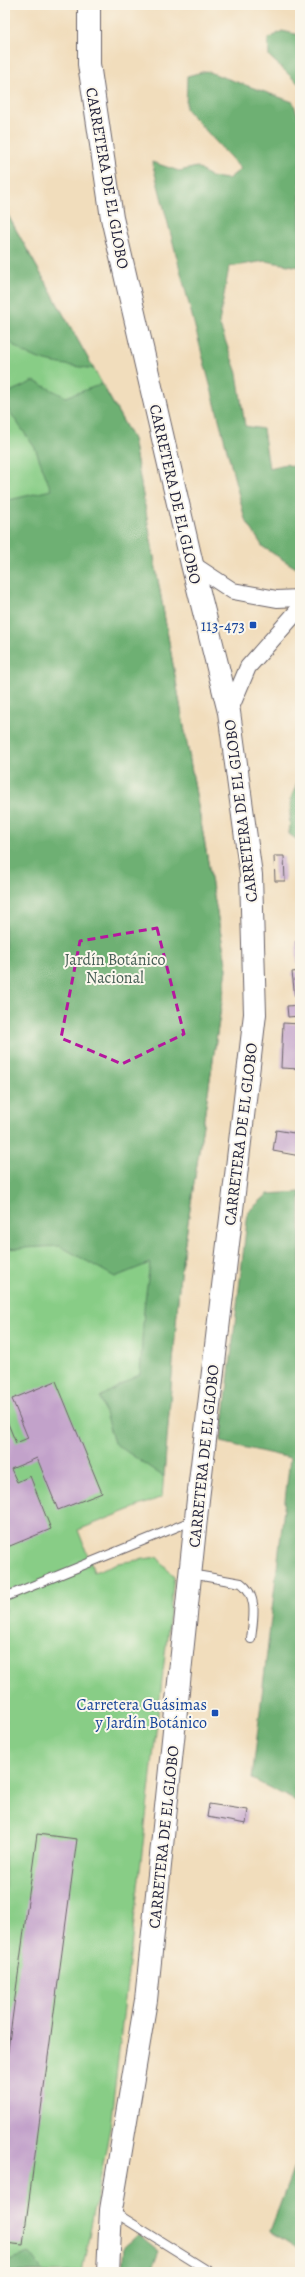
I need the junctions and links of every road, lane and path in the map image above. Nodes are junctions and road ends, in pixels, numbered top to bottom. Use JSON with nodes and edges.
{"nodes":[{"id":1,"x":89,"y":5,"type":"edge"},
{"id":2,"x":192,"y":564,"type":"junction"},
{"id":3,"x":300,"y":598,"type":"edge"},
{"id":4,"x":300,"y":608,"type":"edge"},
{"id":5,"x":229,"y":712,"type":"junction"},
{"id":6,"x":196,"y":1519,"type":"junction"},
{"id":7,"x":190,"y":1574,"type":"junction"},
{"id":8,"x":5,"y":1597,"type":"edge"},
{"id":9,"x":251,"y":1639,"type":"dead end"},
{"id":10,"x":111,"y":2210,"type":"junction"},
{"id":11,"x":108,"y":2272,"type":"edge"},
{"id":12,"x":210,"y":2272,"type":"edge"}],
"edges":[{"from":1,"to":2,"type":"main road","name":"CARRETERA DE EL GLOBO"},
{"from":2,"to":3,"type":"street"},
{"from":2,"to":5,"type":"main road","name":"CARRETERA DE EL GLOBO"},
{"from":4,"to":5,"type":"street"},
{"from":5,"to":6,"type":"main road","name":"CARRETERA DE EL GLOBO"},
{"from":6,"to":7,"type":"main road","name":"CARRETERA DE EL GLOBO"},
{"from":6,"to":8,"type":"lane"},
{"from":7,"to":9,"type":"lane"},
{"from":7,"to":10,"type":"main road","name":"CARRETERA DE EL GLOBO"},
{"from":10,"to":11,"type":"main road","name":"CARRETERA DE EL GLOBO"},
{"from":10,"to":12,"type":"lane"}]}
